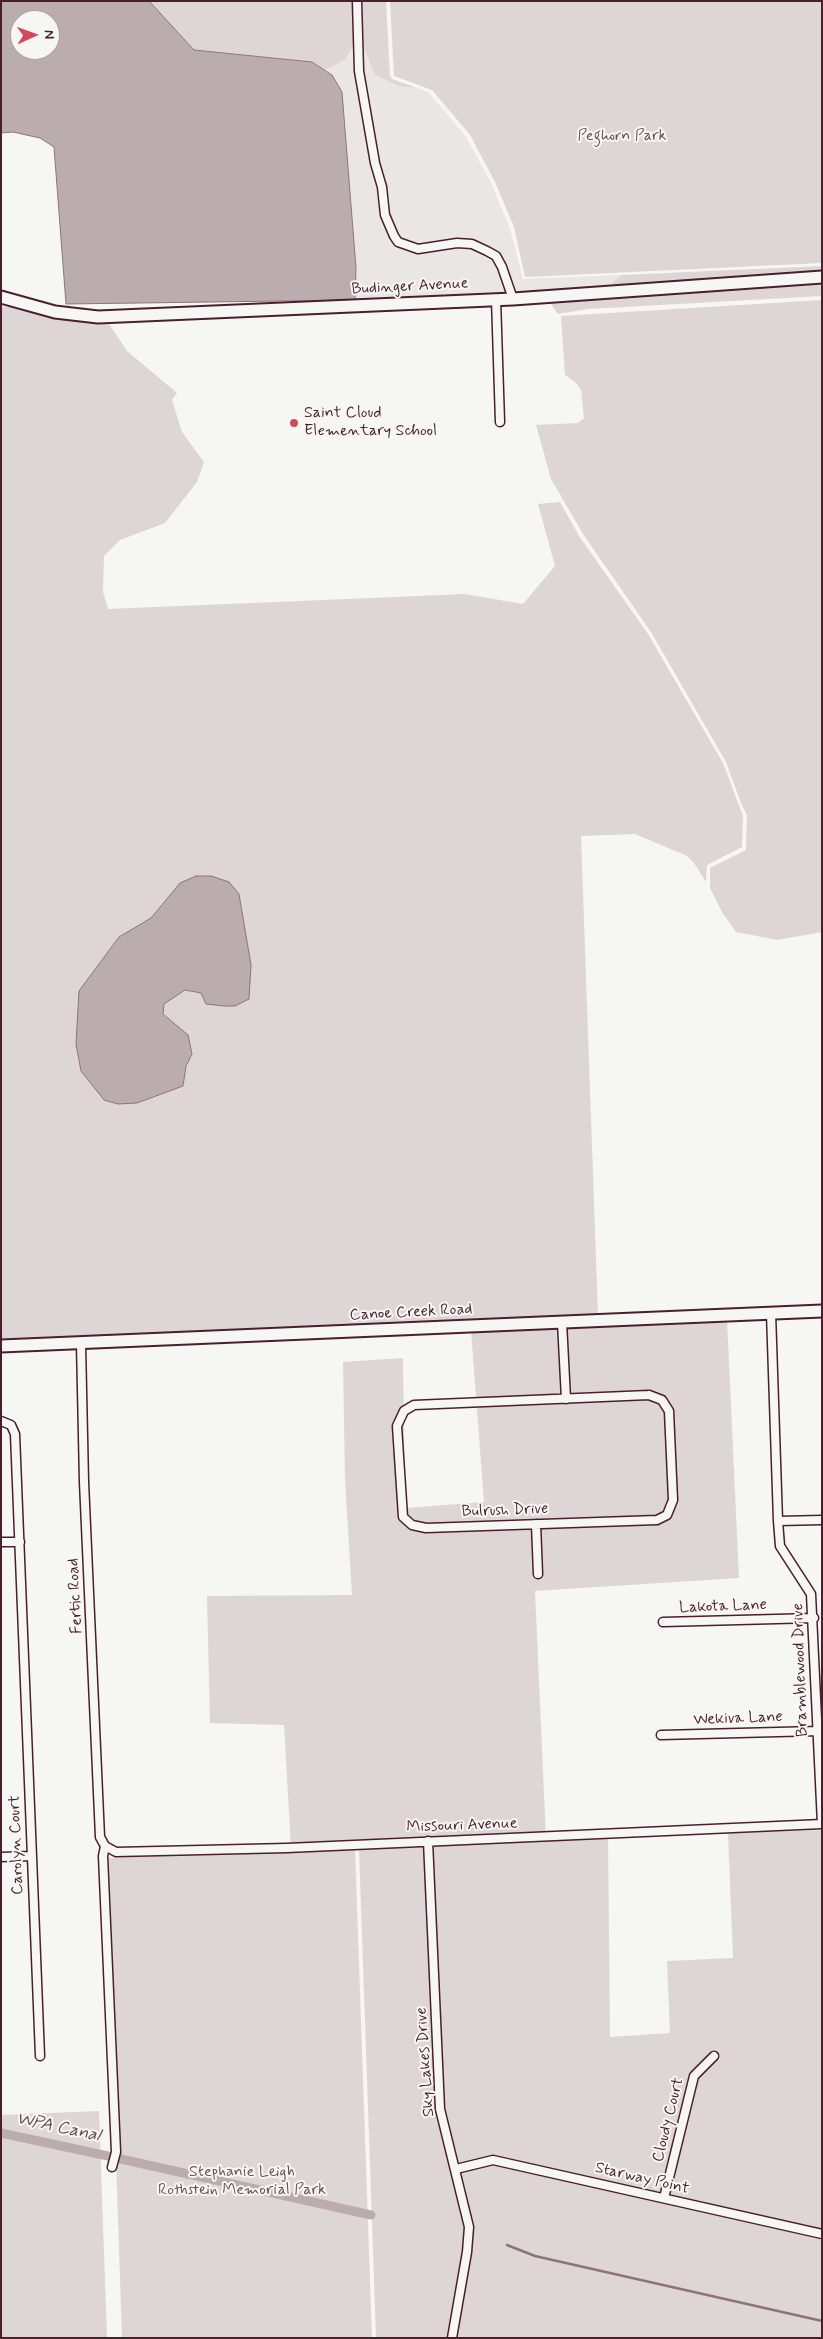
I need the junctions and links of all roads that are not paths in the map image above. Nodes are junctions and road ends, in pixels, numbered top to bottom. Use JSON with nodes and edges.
{"nodes":[{"id":1,"x":357,"y":1,"type":"edge"},
{"id":2,"x":822,"y":277,"type":"edge"},
{"id":3,"x":1,"y":297,"type":"edge"},
{"id":4,"x":513,"y":298,"type":"junction"},
{"id":5,"x":496,"y":299,"type":"junction"},
{"id":6,"x":500,"y":422,"type":"dead end"},
{"id":7,"x":822,"y":1311,"type":"edge"},
{"id":8,"x":771,"y":1313,"type":"junction"},
{"id":9,"x":562,"y":1322,"type":"junction"},
{"id":10,"x":81,"y":1344,"type":"junction"},
{"id":11,"x":1,"y":1346,"type":"edge"},
{"id":12,"x":566,"y":1399,"type":"junction"},
{"id":13,"x":1,"y":1421,"type":"edge"},
{"id":14,"x":822,"y":1520,"type":"edge"},
{"id":15,"x":778,"y":1521,"type":"junction"},
{"id":16,"x":536,"y":1524,"type":"junction"},
{"id":17,"x":1,"y":1542,"type":"edge"},
{"id":18,"x":20,"y":1542,"type":"junction"},
{"id":19,"x":538,"y":1574,"type":"dead end"},
{"id":20,"x":814,"y":1618,"type":"junction"},
{"id":21,"x":663,"y":1622,"type":"dead end"},
{"id":22,"x":817,"y":1731,"type":"junction"},
{"id":23,"x":661,"y":1735,"type":"dead end"},
{"id":24,"x":822,"y":1824,"type":"edge"},
{"id":25,"x":428,"y":1841,"type":"junction"},
{"id":26,"x":105,"y":1846,"type":"junction"},
{"id":27,"x":31,"y":1856,"type":"junction"},
{"id":28,"x":1,"y":1857,"type":"edge"},
{"id":29,"x":40,"y":2056,"type":"dead end"},
{"id":30,"x":714,"y":2056,"type":"dead end"},
{"id":31,"x":112,"y":2167,"type":"dead end"},
{"id":32,"x":456,"y":2169,"type":"junction"},
{"id":33,"x":664,"y":2198,"type":"junction"},
{"id":34,"x":822,"y":2234,"type":"edge"},
{"id":35,"x":452,"y":2338,"type":"edge"}],
"edges":[{"from":1,"to":4,"type":"street"},
{"from":2,"to":4,"type":"street","name":"Budinger Avenue"},
{"from":3,"to":5,"type":"street","name":"Budinger Avenue"},
{"from":4,"to":5,"type":"street","name":"Budinger Avenue"},
{"from":5,"to":6,"type":"street"},
{"from":7,"to":8,"type":"street","name":"Canoe Creek Road"},
{"from":8,"to":9,"type":"street","name":"Canoe Creek Road"},
{"from":8,"to":15,"type":"street","name":"Bramblewood Drive"},
{"from":9,"to":10,"type":"street","name":"Canoe Creek Road"},
{"from":9,"to":12,"type":"street"},
{"from":10,"to":11,"type":"street","name":"Canoe Creek Road"},
{"from":10,"to":26,"type":"street","name":"Fertic Road"},
{"from":12,"to":16,"type":"street","name":"Bulrush Drive"},
{"from":12,"to":16,"type":"street","name":"Bulrush Drive"},
{"from":13,"to":18,"type":"street","name":"Carolyn Court"},
{"from":14,"to":15,"type":"street"},
{"from":15,"to":20,"type":"street","name":"Bramblewood Drive"},
{"from":16,"to":19,"type":"street"},
{"from":17,"to":18,"type":"street"},
{"from":18,"to":27,"type":"street","name":"Carolyn Court"},
{"from":20,"to":21,"type":"street","name":"Lakota Lane"},
{"from":20,"to":22,"type":"street","name":"Bramblewood Drive"},
{"from":22,"to":23,"type":"street","name":"Wekiva Lane"},
{"from":22,"to":24,"type":"street","name":"Bramblewood Drive"},
{"from":24,"to":25,"type":"street","name":"Missouri Avenue"},
{"from":25,"to":26,"type":"street","name":"Missouri Avenue"},
{"from":25,"to":32,"type":"street","name":"Sky Lakes Drive"},
{"from":26,"to":31,"type":"street","name":"Fertic Road"},
{"from":27,"to":28,"type":"street"},
{"from":27,"to":29,"type":"street","name":"Carolyn Court"},
{"from":30,"to":33,"type":"street","name":"Cloudy Court"},
{"from":32,"to":33,"type":"street","name":"Starway Point"},
{"from":32,"to":35,"type":"street","name":"Sky Lakes Drive"},
{"from":33,"to":34,"type":"street","name":"Starway Point"}]}
